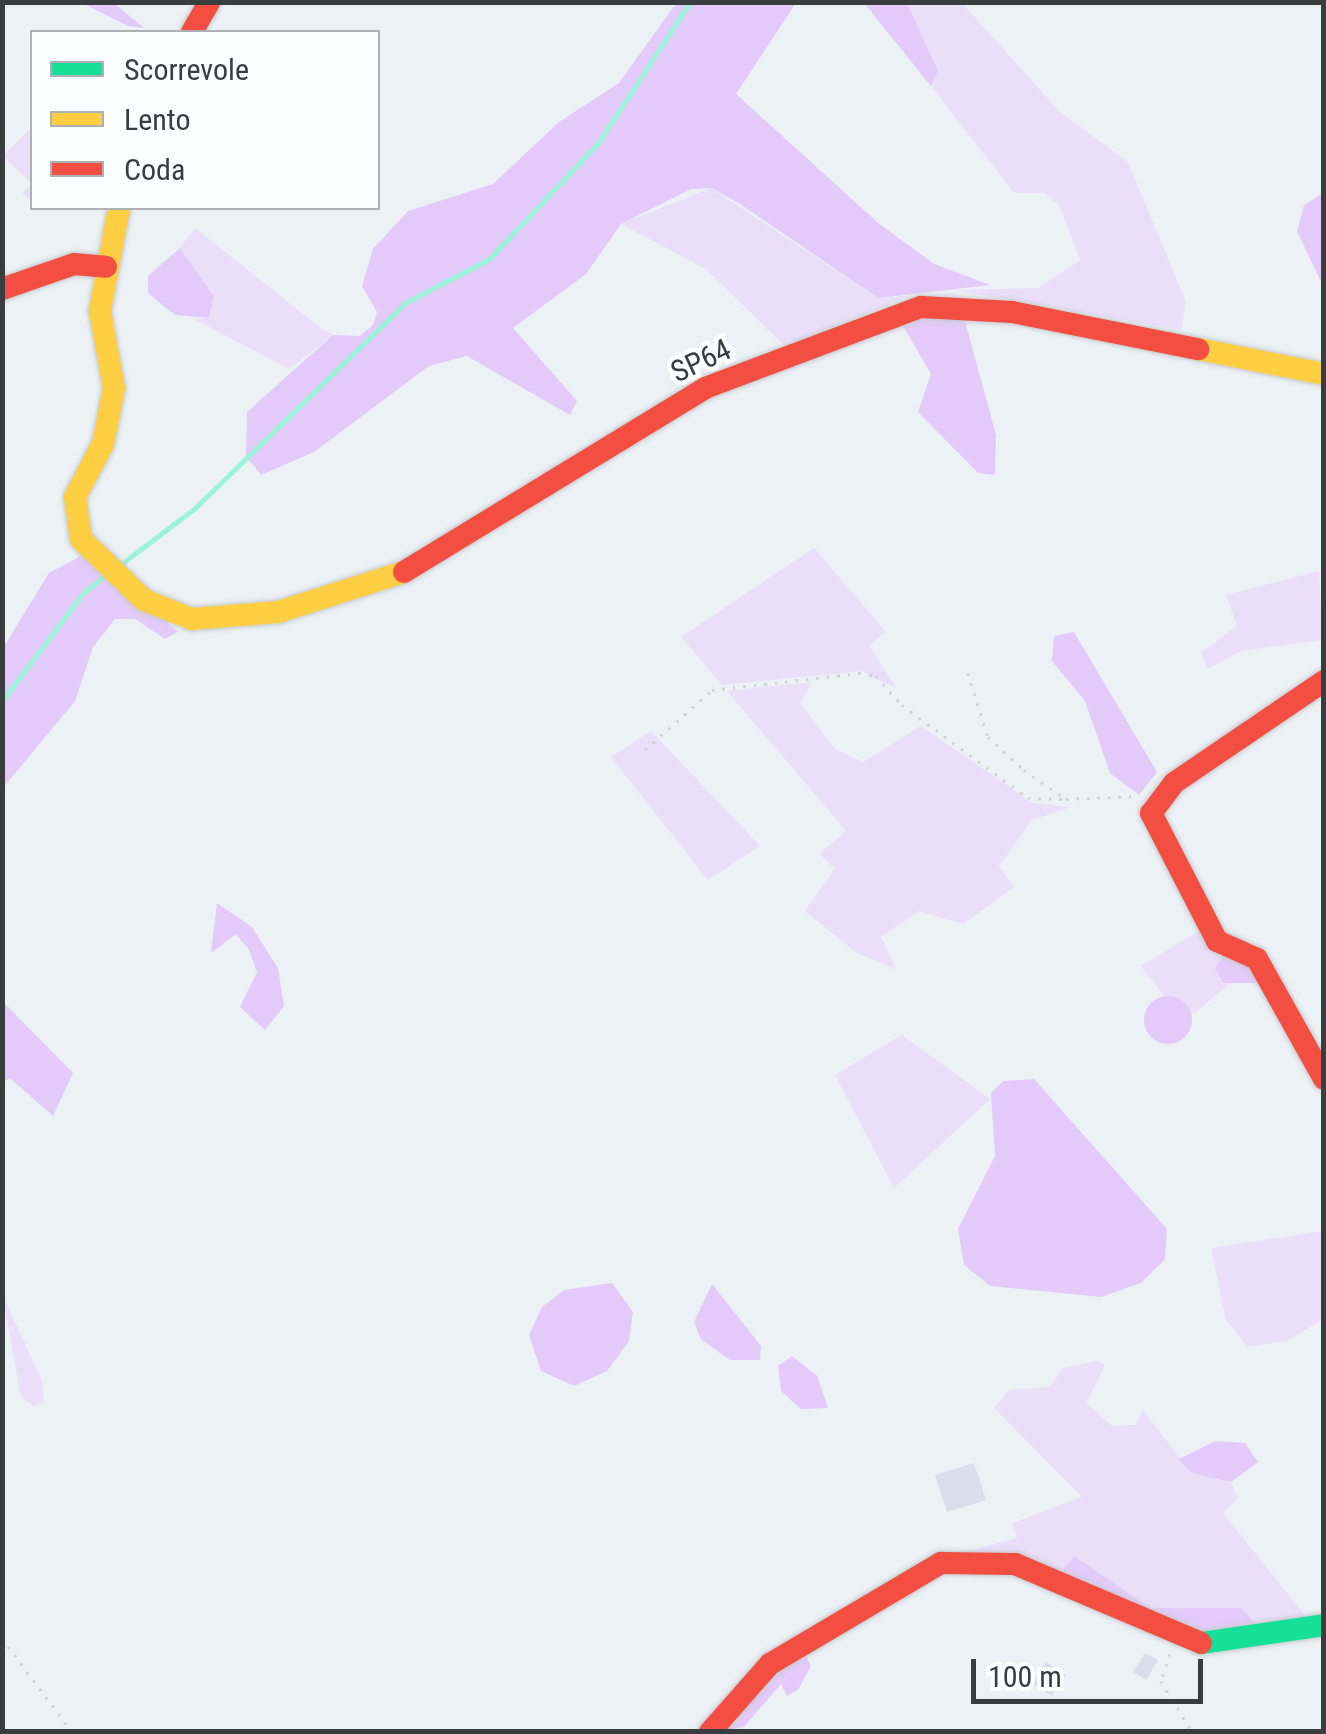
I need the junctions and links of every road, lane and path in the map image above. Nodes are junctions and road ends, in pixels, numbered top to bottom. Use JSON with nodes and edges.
{"nodes":[{"id":1,"x":208,"y":2,"type":"edge"},
{"id":2,"x":193,"y":30,"type":"edge"},
{"id":3,"x":119,"y":210,"type":"edge"},
{"id":4,"x":106,"y":267,"type":"junction"},
{"id":5,"x":2,"y":289,"type":"edge"},
{"id":6,"x":1324,"y":374,"type":"edge"},
{"id":7,"x":968,"y":673,"type":"dead end"},
{"id":8,"x":1324,"y":681,"type":"edge"},
{"id":9,"x":644,"y":750,"type":"dead end"},
{"id":10,"x":1066,"y":799,"type":"junction"},
{"id":11,"x":1157,"y":802,"type":"junction"},
{"id":12,"x":1324,"y":1079,"type":"edge"},
{"id":13,"x":1324,"y":1625,"type":"edge"},
{"id":14,"x":2,"y":1638,"type":"edge"},
{"id":15,"x":1180,"y":1641,"type":"junction"},
{"id":16,"x":72,"y":1732,"type":"edge"},
{"id":17,"x":710,"y":1732,"type":"edge"},
{"id":18,"x":1192,"y":1732,"type":"edge"}],
"edges":[{"from":1,"to":2,"type":"street"},
{"from":3,"to":4,"type":"street","number":"SP64"},
{"from":4,"to":5,"type":"street"},
{"from":4,"to":6,"type":"street","name":"SP64","number":"SP64"},
{"from":7,"to":10,"type":"path"},
{"from":8,"to":11,"type":"street"},
{"from":9,"to":10,"type":"path"},
{"from":10,"to":11,"type":"path"},
{"from":11,"to":12,"type":"street"},
{"from":13,"to":15,"type":"street"},
{"from":14,"to":16,"type":"path"},
{"from":15,"to":17,"type":"street"},
{"from":15,"to":18,"type":"path"}]}
